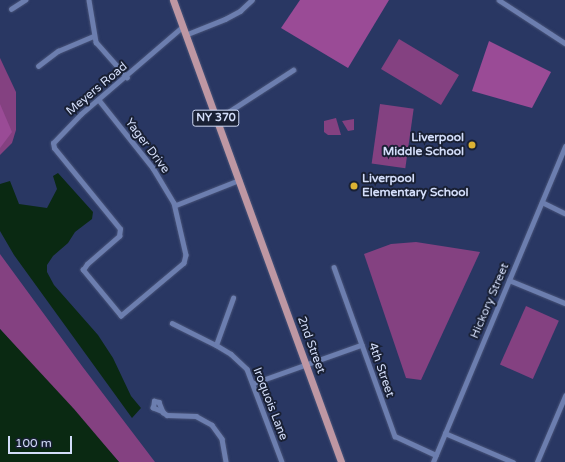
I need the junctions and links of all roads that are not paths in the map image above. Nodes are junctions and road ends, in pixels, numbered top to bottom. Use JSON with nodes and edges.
{"nodes":[{"id":1,"x":25,"y":0,"type":"edge"},
{"id":2,"x":89,"y":0,"type":"edge"},
{"id":3,"x":172,"y":0,"type":"edge"},
{"id":4,"x":252,"y":0,"type":"edge"},
{"id":5,"x":499,"y":0,"type":"edge"},
{"id":6,"x":11,"y":9,"type":"dead end"},
{"id":7,"x":182,"y":28,"type":"junction"},
{"id":8,"x":185,"y":35,"type":"junction"},
{"id":9,"x":93,"y":36,"type":"junction"},
{"id":10,"x":565,"y":43,"type":"edge"},
{"id":11,"x":38,"y":66,"type":"dead end"},
{"id":12,"x":294,"y":70,"type":"dead end"},
{"id":13,"x":127,"y":77,"type":"junction"},
{"id":14,"x":99,"y":100,"type":"junction"},
{"id":15,"x":216,"y":120,"type":"junction"},
{"id":16,"x":565,"y":147,"type":"edge"},
{"id":17,"x":239,"y":180,"type":"junction"},
{"id":18,"x":542,"y":202,"type":"junction"},
{"id":19,"x":176,"y":205,"type":"junction"},
{"id":20,"x":565,"y":212,"type":"edge"},
{"id":21,"x":334,"y":267,"type":"dead end"},
{"id":22,"x":509,"y":280,"type":"junction"},
{"id":23,"x":233,"y":298,"type":"dead end"},
{"id":24,"x":565,"y":303,"type":"edge"},
{"id":25,"x":172,"y":323,"type":"dead end"},
{"id":26,"x":216,"y":344,"type":"junction"},
{"id":27,"x":361,"y":345,"type":"junction"},
{"id":28,"x":306,"y":364,"type":"junction"},
{"id":29,"x":254,"y":383,"type":"junction"},
{"id":30,"x":565,"y":396,"type":"edge"},
{"id":31,"x":163,"y":412,"type":"dead end"},
{"id":32,"x":445,"y":433,"type":"junction"},
{"id":33,"x":436,"y":455,"type":"junction"},
{"id":34,"x":226,"y":462,"type":"edge"},
{"id":35,"x":282,"y":462,"type":"edge"},
{"id":36,"x":341,"y":462,"type":"edge"},
{"id":37,"x":433,"y":462,"type":"edge"},
{"id":38,"x":513,"y":462,"type":"edge"},
{"id":39,"x":537,"y":462,"type":"edge"}],
"edges":[{"from":1,"to":6,"type":"street"},
{"from":2,"to":9,"type":"street"},
{"from":3,"to":7,"type":"main road","number":"NY 370"},
{"from":4,"to":8,"type":"street"},
{"from":5,"to":10,"type":"street"},
{"from":7,"to":8,"type":"main road","number":"NY 370"},
{"from":7,"to":13,"type":"street","name":"Meyers Road"},
{"from":8,"to":15,"type":"main road","number":"NY 370"},
{"from":9,"to":11,"type":"street"},
{"from":9,"to":13,"type":"street"},
{"from":12,"to":15,"type":"street"},
{"from":13,"to":14,"type":"street","name":"Meyers Road"},
{"from":14,"to":19,"type":"street","name":"Yager Drive"},
{"from":14,"to":19,"type":"street","name":"Meyers Road"},
{"from":15,"to":17,"type":"main road","number":"NY 370"},
{"from":16,"to":18,"type":"street","name":"Hickory Street"},
{"from":17,"to":19,"type":"street"},
{"from":17,"to":28,"type":"main road","name":"2nd Street","number":"NY 370"},
{"from":18,"to":20,"type":"street"},
{"from":18,"to":22,"type":"street","name":"Hickory Street"},
{"from":21,"to":27,"type":"street","name":"4th Street"},
{"from":22,"to":24,"type":"street"},
{"from":22,"to":32,"type":"street","name":"Hickory Street"},
{"from":23,"to":26,"type":"street"},
{"from":25,"to":26,"type":"street","name":"Iroquois Lane"},
{"from":26,"to":29,"type":"street","name":"Iroquois Lane"},
{"from":27,"to":28,"type":"street"},
{"from":27,"to":33,"type":"street","name":"4th Street"},
{"from":28,"to":29,"type":"street"},
{"from":28,"to":36,"type":"main road","name":"2nd Street","number":"NY 370"},
{"from":29,"to":35,"type":"street","name":"Iroquois Lane"},
{"from":30,"to":39,"type":"street"},
{"from":31,"to":34,"type":"street"},
{"from":32,"to":33,"type":"street","name":"Hickory Street"},
{"from":32,"to":38,"type":"street"},
{"from":33,"to":37,"type":"street","name":"Hickory Street"}]}
